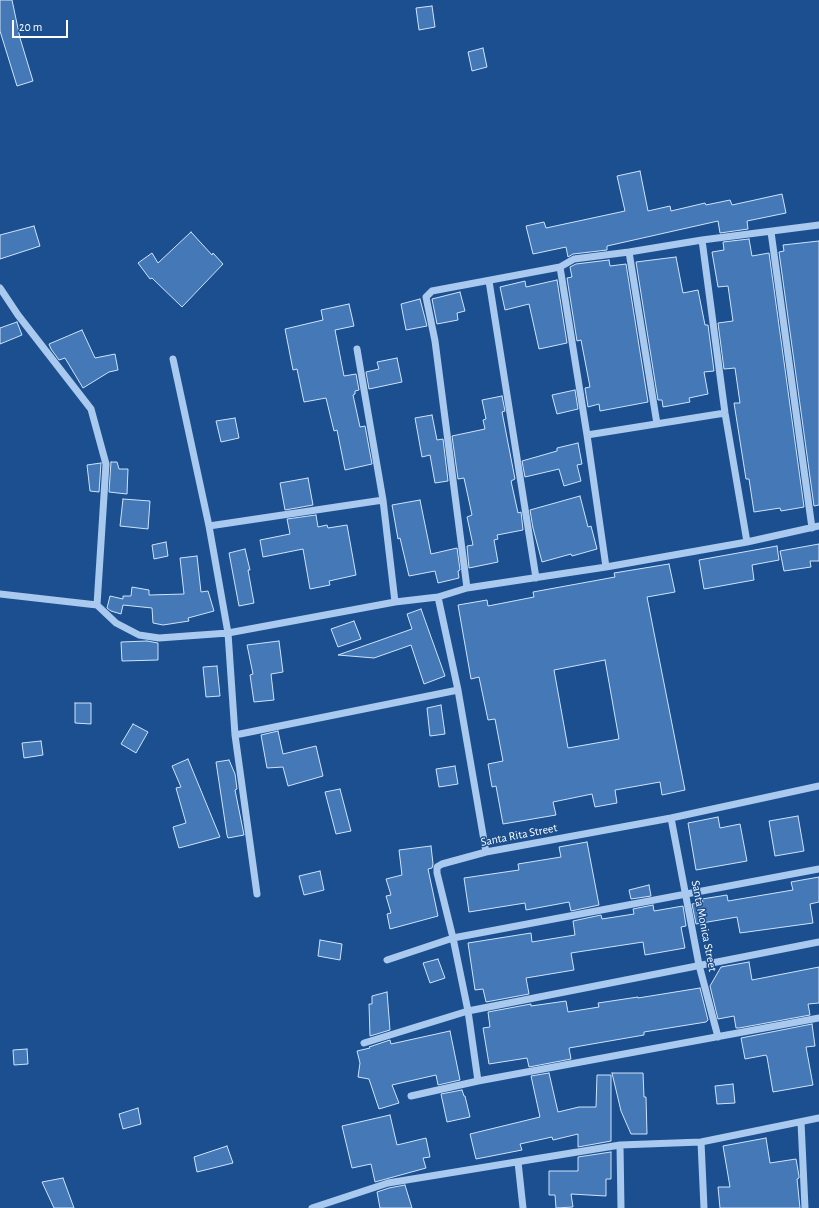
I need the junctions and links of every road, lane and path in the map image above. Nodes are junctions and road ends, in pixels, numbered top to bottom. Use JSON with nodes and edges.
{"nodes":[{"id":1,"x":819,"y":225,"type":"edge"},
{"id":2,"x":771,"y":232,"type":"junction"},
{"id":3,"x":702,"y":240,"type":"junction"},
{"id":4,"x":629,"y":252,"type":"junction"},
{"id":5,"x":560,"y":267,"type":"junction"},
{"id":6,"x":489,"y":281,"type":"junction"},
{"id":7,"x":0,"y":288,"type":"edge"},
{"id":8,"x":357,"y":349,"type":"dead end"},
{"id":9,"x":173,"y":359,"type":"dead end"},
{"id":10,"x":725,"y":413,"type":"junction"},
{"id":11,"x":657,"y":424,"type":"junction"},
{"id":12,"x":587,"y":435,"type":"junction"},
{"id":13,"x":382,"y":500,"type":"junction"},
{"id":14,"x":209,"y":526,"type":"junction"},
{"id":15,"x":815,"y":527,"type":"edge"},
{"id":16,"x":747,"y":542,"type":"junction"},
{"id":17,"x":606,"y":567,"type":"junction"},
{"id":18,"x":536,"y":578,"type":"junction"},
{"id":19,"x":467,"y":588,"type":"junction"},
{"id":20,"x":0,"y":594,"type":"edge"},
{"id":21,"x":438,"y":597,"type":"junction"},
{"id":22,"x":395,"y":602,"type":"junction"},
{"id":23,"x":97,"y":605,"type":"junction"},
{"id":24,"x":228,"y":633,"type":"junction"},
{"id":25,"x":458,"y":690,"type":"junction"},
{"id":26,"x":235,"y":735,"type":"junction"},
{"id":27,"x":819,"y":786,"type":"edge"},
{"id":28,"x":671,"y":818,"type":"junction"},
{"id":29,"x":486,"y":852,"type":"junction"},
{"id":30,"x":819,"y":869,"type":"edge"},
{"id":31,"x":257,"y":894,"type":"dead end"},
{"id":32,"x":686,"y":894,"type":"junction"},
{"id":33,"x":453,"y":938,"type":"junction"},
{"id":34,"x":819,"y":942,"type":"edge"},
{"id":35,"x":387,"y":960,"type":"dead end"},
{"id":36,"x":699,"y":965,"type":"junction"},
{"id":37,"x":468,"y":1011,"type":"junction"},
{"id":38,"x":819,"y":1018,"type":"edge"},
{"id":39,"x":718,"y":1036,"type":"junction"},
{"id":40,"x":364,"y":1043,"type":"dead end"},
{"id":41,"x":478,"y":1080,"type":"junction"},
{"id":42,"x":411,"y":1096,"type":"dead end"},
{"id":43,"x":819,"y":1118,"type":"edge"},
{"id":44,"x":801,"y":1122,"type":"junction"},
{"id":45,"x":701,"y":1142,"type":"junction"},
{"id":46,"x":620,"y":1145,"type":"junction"},
{"id":47,"x":518,"y":1162,"type":"junction"},
{"id":48,"x":312,"y":1208,"type":"edge"},
{"id":49,"x":523,"y":1208,"type":"edge"},
{"id":50,"x":621,"y":1208,"type":"edge"},
{"id":51,"x":704,"y":1208,"type":"edge"},
{"id":52,"x":805,"y":1208,"type":"edge"}],
"edges":[{"from":1,"to":2,"type":"street"},
{"from":2,"to":3,"type":"street"},
{"from":2,"to":15,"type":"street"},
{"from":3,"to":4,"type":"street"},
{"from":3,"to":10,"type":"street"},
{"from":4,"to":5,"type":"street"},
{"from":4,"to":11,"type":"street"},
{"from":5,"to":6,"type":"street"},
{"from":5,"to":12,"type":"street"},
{"from":6,"to":18,"type":"street"},
{"from":6,"to":19,"type":"street"},
{"from":7,"to":23,"type":"street"},
{"from":8,"to":13,"type":"street"},
{"from":9,"to":14,"type":"street"},
{"from":10,"to":11,"type":"street"},
{"from":10,"to":16,"type":"street"},
{"from":11,"to":12,"type":"street"},
{"from":12,"to":17,"type":"street"},
{"from":13,"to":14,"type":"street"},
{"from":13,"to":22,"type":"street"},
{"from":14,"to":24,"type":"street"},
{"from":15,"to":16,"type":"street"},
{"from":16,"to":17,"type":"street"},
{"from":17,"to":18,"type":"street"},
{"from":18,"to":19,"type":"street"},
{"from":19,"to":21,"type":"street"},
{"from":20,"to":23,"type":"street"},
{"from":21,"to":22,"type":"street"},
{"from":21,"to":25,"type":"street"},
{"from":22,"to":24,"type":"street"},
{"from":23,"to":24,"type":"street"},
{"from":24,"to":26,"type":"street"},
{"from":25,"to":26,"type":"street"},
{"from":25,"to":29,"type":"street"},
{"from":26,"to":31,"type":"street"},
{"from":27,"to":28,"type":"street","name":"Santa Rita Street"},
{"from":28,"to":29,"type":"street","name":"Santa Rita Street"},
{"from":28,"to":32,"type":"street","name":"Santa Monica Street"},
{"from":29,"to":33,"type":"street","name":"Santa Rita Street"},
{"from":30,"to":32,"type":"street"},
{"from":32,"to":33,"type":"street"},
{"from":32,"to":36,"type":"street","name":"Santa Monica Street"},
{"from":33,"to":35,"type":"street"},
{"from":33,"to":37,"type":"street","name":"Santa Rita Street"},
{"from":34,"to":36,"type":"street"},
{"from":36,"to":37,"type":"street"},
{"from":36,"to":39,"type":"street","name":"Santa Monica Street"},
{"from":37,"to":40,"type":"street"},
{"from":37,"to":41,"type":"street","name":"Santa Rita Street"},
{"from":38,"to":39,"type":"street"},
{"from":39,"to":41,"type":"street"},
{"from":41,"to":42,"type":"street"},
{"from":43,"to":44,"type":"street"},
{"from":44,"to":45,"type":"street"},
{"from":44,"to":52,"type":"street"},
{"from":45,"to":46,"type":"street"},
{"from":45,"to":51,"type":"street"},
{"from":46,"to":47,"type":"street"},
{"from":46,"to":50,"type":"street"},
{"from":47,"to":48,"type":"street"},
{"from":47,"to":49,"type":"street"}]}
